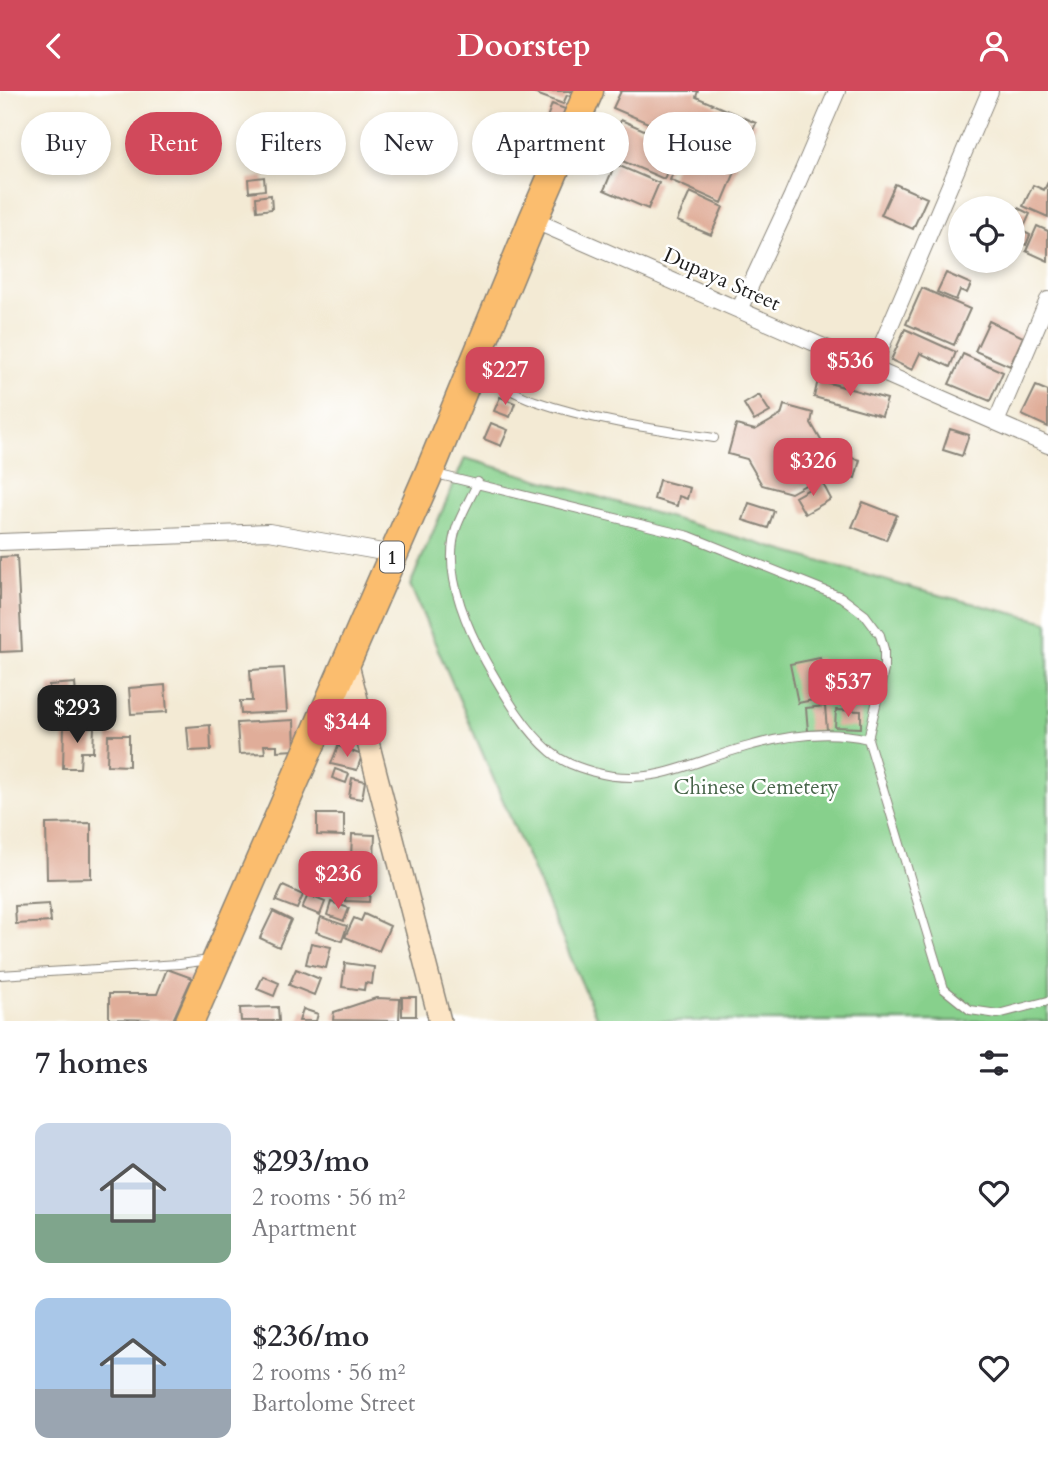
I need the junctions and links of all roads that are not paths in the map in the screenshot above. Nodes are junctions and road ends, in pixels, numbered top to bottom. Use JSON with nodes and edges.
{"nodes":[{"id":1,"x":589,"y":91,"type":"edge"},
{"id":2,"x":837,"y":91,"type":"edge"},
{"id":3,"x":990,"y":91,"type":"edge"},
{"id":4,"x":533,"y":220,"type":"junction"},
{"id":5,"x":1048,"y":300,"type":"edge"},
{"id":6,"x":739,"y":310,"type":"junction"},
{"id":7,"x":872,"y":368,"type":"junction"},
{"id":8,"x":471,"y":370,"type":"junction"},
{"id":9,"x":996,"y":422,"type":"junction"},
{"id":10,"x":714,"y":438,"type":"dead end"},
{"id":11,"x":1048,"y":445,"type":"edge"},
{"id":12,"x":429,"y":473,"type":"junction"},
{"id":13,"x":478,"y":482,"type":"junction"},
{"id":14,"x":0,"y":542,"type":"edge"},
{"id":15,"x":394,"y":554,"type":"junction"},
{"id":16,"x":347,"y":661,"type":"junction"},
{"id":17,"x":868,"y":739,"type":"junction"},
{"id":18,"x":217,"y":959,"type":"junction"},
{"id":19,"x":0,"y":975,"type":"edge"},
{"id":20,"x":1048,"y":1001,"type":"edge"},
{"id":21,"x":190,"y":1021,"type":"edge"},
{"id":22,"x":440,"y":1021,"type":"edge"}],
"edges":[{"from":1,"to":4,"type":"highway","number":"1"},
{"from":2,"to":6,"type":"street"},
{"from":3,"to":7,"type":"street"},
{"from":4,"to":6,"type":"street","name":"Dupaya Street"},
{"from":4,"to":8,"type":"highway","number":"1"},
{"from":5,"to":9,"type":"street"},
{"from":6,"to":7,"type":"street","name":"Dupaya Street"},
{"from":7,"to":9,"type":"street","name":"Dupaya Street"},
{"from":8,"to":10,"type":"lane"},
{"from":8,"to":12,"type":"highway","number":"1"},
{"from":9,"to":11,"type":"street","name":"Dupaya Street"},
{"from":12,"to":13,"type":"lane"},
{"from":12,"to":15,"type":"highway","number":"1"},
{"from":13,"to":17,"type":"lane"},
{"from":13,"to":17,"type":"lane"},
{"from":14,"to":15,"type":"street"},
{"from":15,"to":16,"type":"highway","number":"1"},
{"from":16,"to":18,"type":"highway","number":"1"},
{"from":16,"to":22,"type":"street"},
{"from":17,"to":20,"type":"lane"},
{"from":18,"to":19,"type":"lane"},
{"from":18,"to":21,"type":"highway","number":"1"}]}
